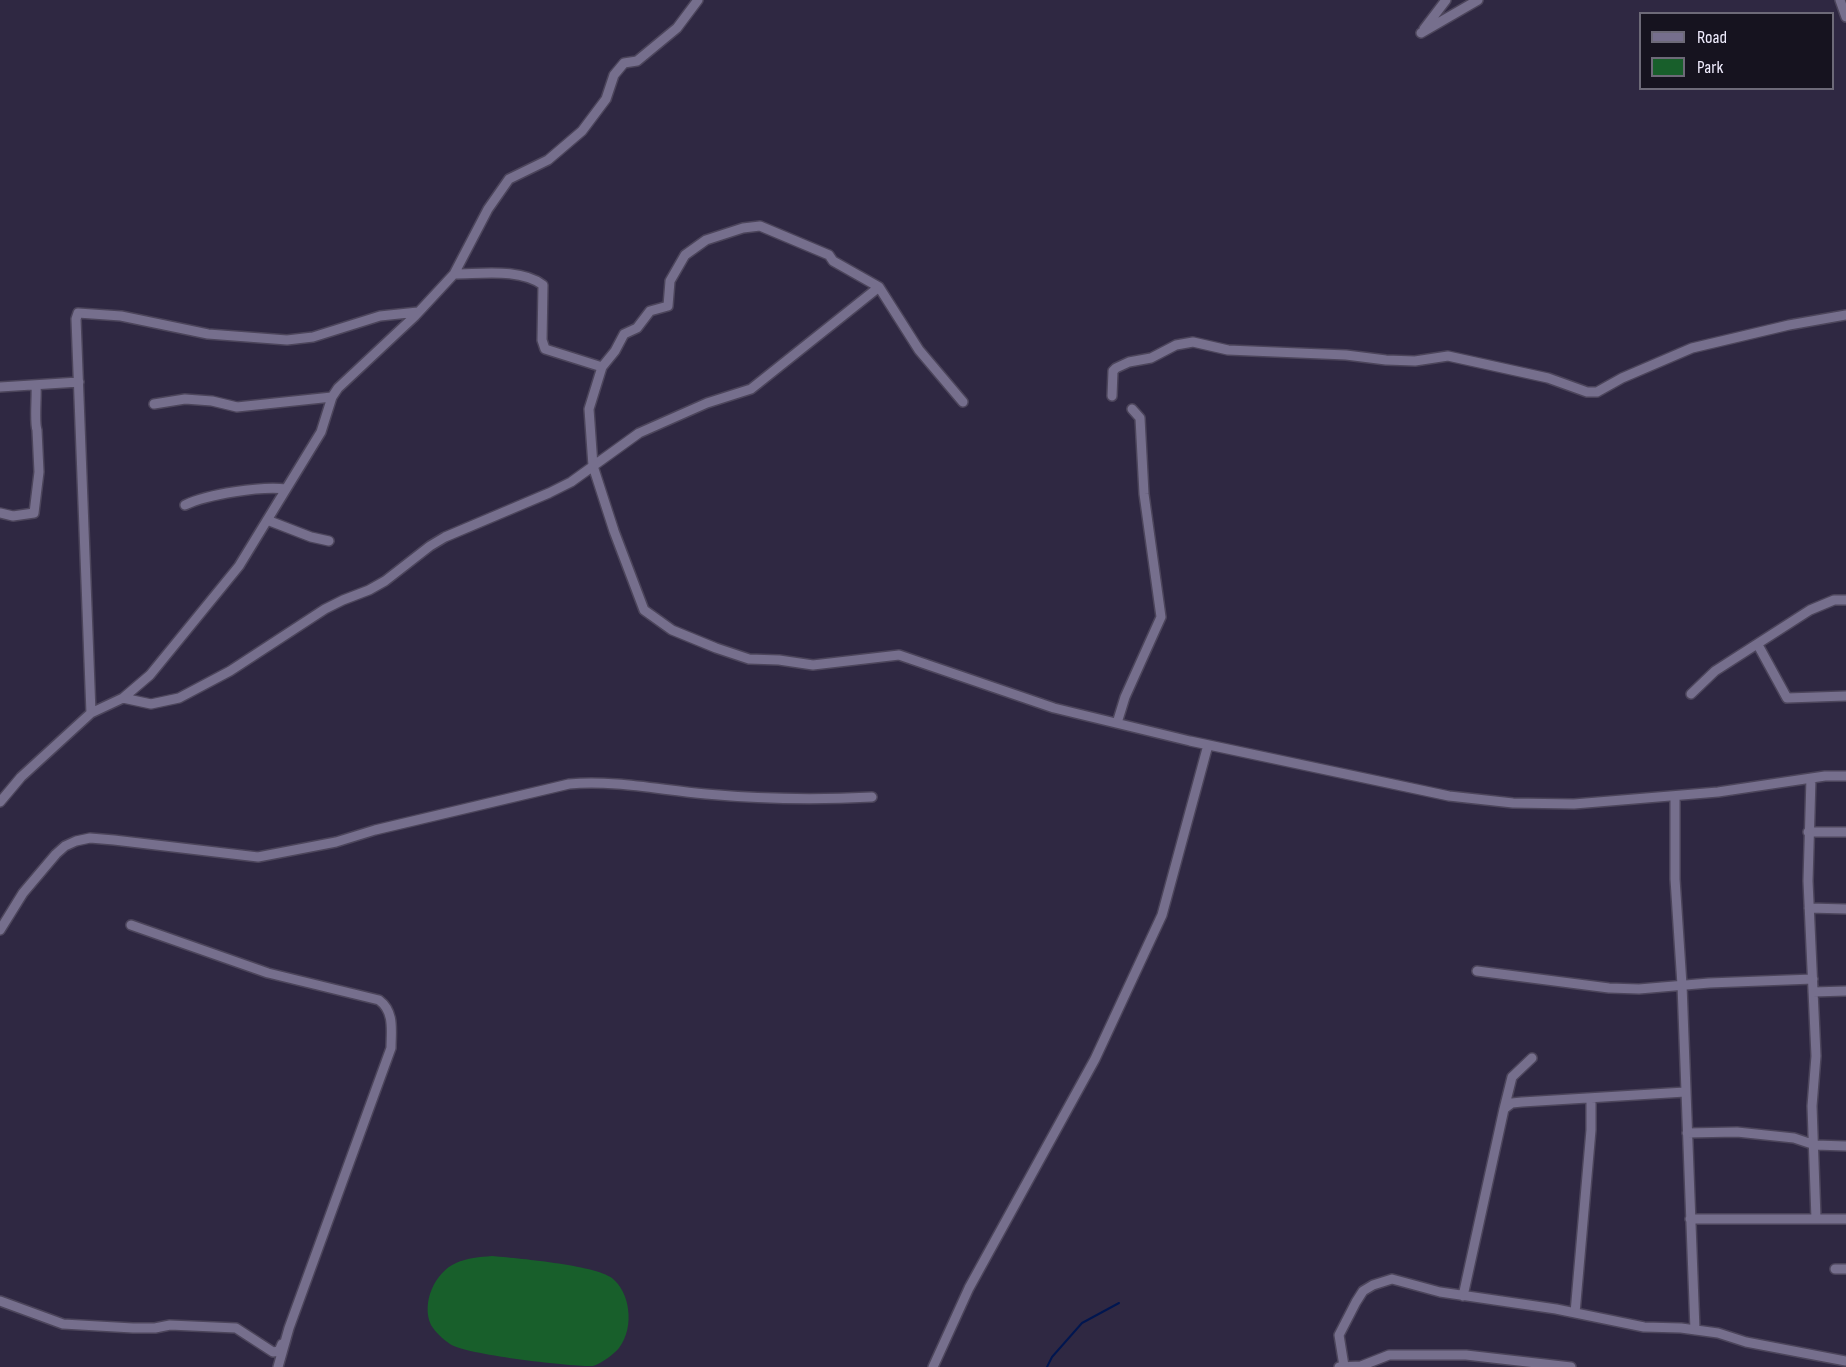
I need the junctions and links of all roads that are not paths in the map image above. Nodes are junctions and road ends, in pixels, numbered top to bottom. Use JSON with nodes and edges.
{"nodes":[{"id":1,"x":698,"y":0,"type":"edge"},
{"id":2,"x":1446,"y":0,"type":"edge"},
{"id":3,"x":1478,"y":0,"type":"edge"},
{"id":4,"x":1840,"y":0,"type":"edge"},
{"id":5,"x":1846,"y":17,"type":"edge"},
{"id":6,"x":454,"y":274,"type":"junction"},
{"id":7,"x":879,"y":287,"type":"junction"},
{"id":8,"x":418,"y":312,"type":"junction"},
{"id":9,"x":1846,"y":315,"type":"edge"},
{"id":10,"x":602,"y":367,"type":"junction"},
{"id":11,"x":79,"y":382,"type":"junction"},
{"id":12,"x":36,"y":385,"type":"junction"},
{"id":13,"x":0,"y":387,"type":"edge"},
{"id":14,"x":1112,"y":396,"type":"dead end"},
{"id":15,"x":332,"y":397,"type":"junction"},
{"id":16,"x":963,"y":402,"type":"dead end"},
{"id":17,"x":154,"y":404,"type":"dead end"},
{"id":18,"x":1132,"y":409,"type":"dead end"},
{"id":19,"x":593,"y":466,"type":"junction"},
{"id":20,"x":286,"y":489,"type":"junction"},
{"id":21,"x":185,"y":505,"type":"dead end"},
{"id":22,"x":0,"y":513,"type":"edge"},
{"id":23,"x":267,"y":520,"type":"junction"},
{"id":24,"x":329,"y":541,"type":"dead end"},
{"id":25,"x":1846,"y":600,"type":"edge"},
{"id":26,"x":1758,"y":645,"type":"junction"},
{"id":27,"x":1691,"y":694,"type":"dead end"},
{"id":28,"x":1846,"y":696,"type":"edge"},
{"id":29,"x":123,"y":698,"type":"junction"},
{"id":30,"x":92,"y":713,"type":"junction"},
{"id":31,"x":1117,"y":723,"type":"junction"},
{"id":32,"x":1208,"y":745,"type":"junction"},
{"id":33,"x":1846,"y":776,"type":"edge"},
{"id":34,"x":1811,"y":778,"type":"junction"},
{"id":35,"x":1675,"y":796,"type":"junction"},
{"id":36,"x":872,"y":797,"type":"dead end"},
{"id":37,"x":0,"y":802,"type":"edge"},
{"id":38,"x":1809,"y":832,"type":"junction"},
{"id":39,"x":1846,"y":832,"type":"edge"},
{"id":40,"x":1809,"y":908,"type":"junction"},
{"id":41,"x":1846,"y":909,"type":"edge"},
{"id":42,"x":130,"y":925,"type":"dead end"},
{"id":43,"x":0,"y":930,"type":"edge"},
{"id":44,"x":1477,"y":971,"type":"dead end"},
{"id":45,"x":1813,"y":979,"type":"junction"},
{"id":46,"x":1682,"y":985,"type":"junction"},
{"id":47,"x":1814,"y":992,"type":"junction"},
{"id":48,"x":1846,"y":992,"type":"edge"},
{"id":49,"x":1532,"y":1058,"type":"dead end"},
{"id":50,"x":1685,"y":1092,"type":"junction"},
{"id":51,"x":1591,"y":1098,"type":"junction"},
{"id":52,"x":1504,"y":1109,"type":"junction"},
{"id":53,"x":1687,"y":1133,"type":"junction"},
{"id":54,"x":1815,"y":1145,"type":"junction"},
{"id":55,"x":1846,"y":1146,"type":"edge"},
{"id":56,"x":1690,"y":1219,"type":"junction"},
{"id":57,"x":1816,"y":1219,"type":"junction"},
{"id":58,"x":1846,"y":1219,"type":"edge"},
{"id":59,"x":1835,"y":1269,"type":"dead end"},
{"id":60,"x":1846,"y":1269,"type":"edge"},
{"id":61,"x":1463,"y":1296,"type":"junction"},
{"id":62,"x":0,"y":1301,"type":"edge"},
{"id":63,"x":1575,"y":1312,"type":"junction"},
{"id":64,"x":289,"y":1329,"type":"junction"},
{"id":65,"x":1695,"y":1330,"type":"junction"},
{"id":66,"x":1846,"y":1361,"type":"edge"},
{"id":67,"x":1341,"y":1366,"type":"edge"},
{"id":68,"x":278,"y":1367,"type":"edge"},
{"id":69,"x":933,"y":1367,"type":"edge"},
{"id":70,"x":1571,"y":1367,"type":"edge"}],
"edges":[{"from":1,"to":6,"type":"street"},
{"from":2,"to":3,"type":"street"},
{"from":4,"to":5,"type":"street"},
{"from":6,"to":8,"type":"street"},
{"from":6,"to":10,"type":"street"},
{"from":7,"to":10,"type":"street"},
{"from":7,"to":16,"type":"street"},
{"from":7,"to":19,"type":"street"},
{"from":8,"to":11,"type":"street"},
{"from":8,"to":15,"type":"street"},
{"from":9,"to":14,"type":"street"},
{"from":10,"to":19,"type":"street"},
{"from":11,"to":12,"type":"street"},
{"from":11,"to":30,"type":"street"},
{"from":12,"to":13,"type":"street"},
{"from":12,"to":22,"type":"street"},
{"from":15,"to":17,"type":"street"},
{"from":15,"to":20,"type":"street"},
{"from":18,"to":31,"type":"street"},
{"from":19,"to":29,"type":"street"},
{"from":19,"to":31,"type":"street"},
{"from":20,"to":21,"type":"street"},
{"from":20,"to":23,"type":"street"},
{"from":23,"to":24,"type":"street"},
{"from":23,"to":29,"type":"street"},
{"from":25,"to":26,"type":"street"},
{"from":26,"to":27,"type":"street"},
{"from":26,"to":28,"type":"street"},
{"from":29,"to":30,"type":"street"},
{"from":30,"to":37,"type":"street"},
{"from":31,"to":32,"type":"street"},
{"from":32,"to":35,"type":"street"},
{"from":32,"to":69,"type":"street"},
{"from":33,"to":34,"type":"street"},
{"from":34,"to":35,"type":"street"},
{"from":34,"to":38,"type":"street"},
{"from":35,"to":46,"type":"street"},
{"from":36,"to":43,"type":"street"},
{"from":38,"to":39,"type":"street"},
{"from":38,"to":40,"type":"street"},
{"from":40,"to":41,"type":"street"},
{"from":40,"to":45,"type":"street"},
{"from":42,"to":64,"type":"street"},
{"from":44,"to":46,"type":"street"},
{"from":45,"to":46,"type":"street"},
{"from":45,"to":47,"type":"street"},
{"from":46,"to":50,"type":"street"},
{"from":47,"to":48,"type":"street"},
{"from":47,"to":54,"type":"street"},
{"from":49,"to":52,"type":"street"},
{"from":50,"to":51,"type":"street"},
{"from":50,"to":53,"type":"street"},
{"from":51,"to":52,"type":"street"},
{"from":51,"to":63,"type":"street"},
{"from":52,"to":61,"type":"street"},
{"from":53,"to":54,"type":"street"},
{"from":53,"to":56,"type":"street"},
{"from":54,"to":55,"type":"street"},
{"from":54,"to":57,"type":"street"},
{"from":56,"to":57,"type":"street"},
{"from":56,"to":65,"type":"street"},
{"from":57,"to":58,"type":"street"},
{"from":59,"to":60,"type":"street"},
{"from":61,"to":63,"type":"street"},
{"from":61,"to":67,"type":"street"},
{"from":62,"to":64,"type":"street"},
{"from":63,"to":65,"type":"street"},
{"from":64,"to":68,"type":"street"},
{"from":65,"to":66,"type":"street"},
{"from":67,"to":70,"type":"street"}]}
